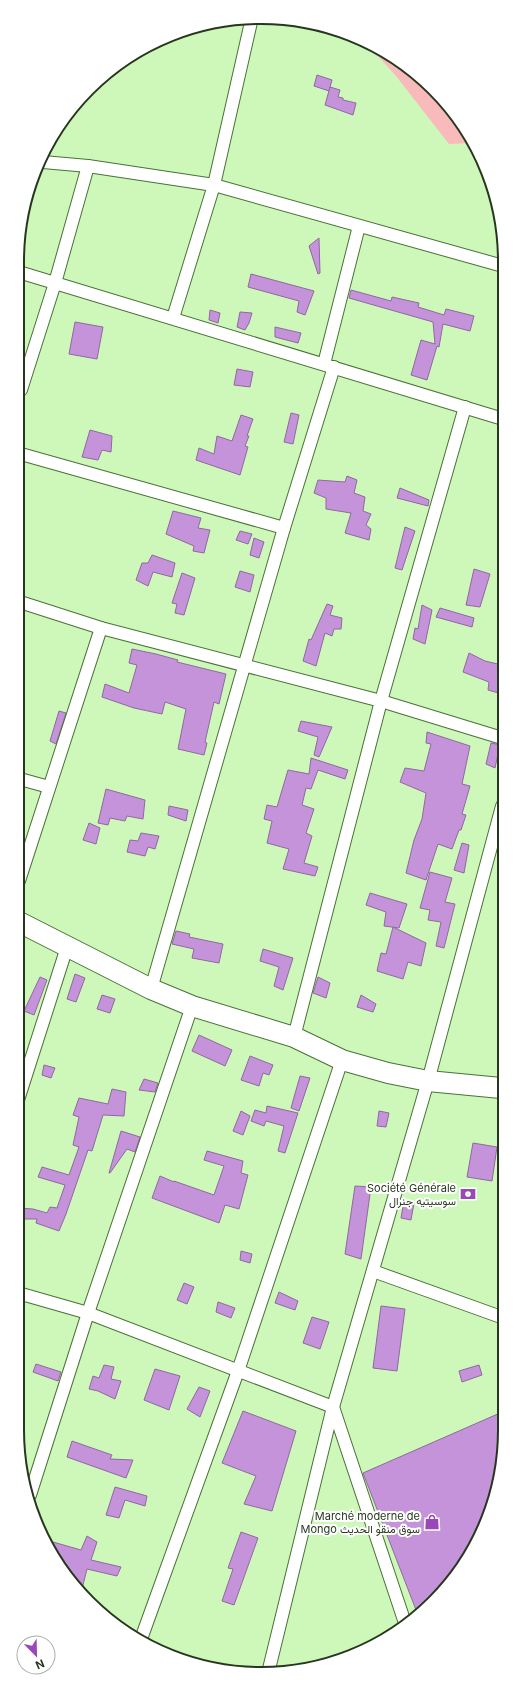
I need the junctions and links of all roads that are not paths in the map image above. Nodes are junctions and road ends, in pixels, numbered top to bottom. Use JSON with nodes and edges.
{"nodes":[{"id":1,"x":250,"y":25,"type":"edge"},
{"id":2,"x":45,"y":162,"type":"edge"},
{"id":3,"x":88,"y":166,"type":"junction"},
{"id":4,"x":214,"y":185,"type":"junction"},
{"id":5,"x":359,"y":226,"type":"junction"},
{"id":6,"x":498,"y":265,"type":"edge"},
{"id":7,"x":24,"y":274,"type":"edge"},
{"id":8,"x":55,"y":283,"type":"junction"},
{"id":9,"x":173,"y":318,"type":"junction"},
{"id":10,"x":329,"y":365,"type":"junction"},
{"id":11,"x":24,"y":381,"type":"edge"},
{"id":12,"x":465,"y":407,"type":"junction"},
{"id":13,"x":498,"y":417,"type":"edge"},
{"id":14,"x":24,"y":455,"type":"edge"},
{"id":15,"x":284,"y":528,"type":"junction"},
{"id":16,"x":24,"y":603,"type":"edge"},
{"id":17,"x":101,"y":628,"type":"junction"},
{"id":18,"x":244,"y":665,"type":"junction"},
{"id":19,"x":382,"y":701,"type":"junction"},
{"id":20,"x":498,"y":737,"type":"edge"},
{"id":21,"x":24,"y":780,"type":"edge"},
{"id":22,"x":49,"y":787,"type":"junction"},
{"id":23,"x":498,"y":821,"type":"edge"},
{"id":24,"x":24,"y":865,"type":"edge"},
{"id":25,"x":24,"y":925,"type":"edge"},
{"id":26,"x":68,"y":947,"type":"junction"},
{"id":27,"x":151,"y":989,"type":"junction"},
{"id":28,"x":192,"y":1006,"type":"junction"},
{"id":29,"x":294,"y":1037,"type":"junction"},
{"id":30,"x":342,"y":1060,"type":"junction"},
{"id":31,"x":428,"y":1081,"type":"junction"},
{"id":32,"x":24,"y":1082,"type":"edge"},
{"id":33,"x":498,"y":1088,"type":"edge"},
{"id":34,"x":373,"y":1271,"type":"junction"},
{"id":35,"x":24,"y":1294,"type":"edge"},
{"id":36,"x":88,"y":1313,"type":"junction"},
{"id":37,"x":498,"y":1316,"type":"edge"},
{"id":38,"x":238,"y":1371,"type":"junction"},
{"id":39,"x":333,"y":1408,"type":"junction"},
{"id":40,"x":32,"y":1490,"type":"edge"},
{"id":41,"x":404,"y":1619,"type":"edge"},
{"id":42,"x":142,"y":1635,"type":"edge"},
{"id":43,"x":270,"y":1666,"type":"edge"}],
"edges":[{"from":1,"to":4,"type":"street"},
{"from":2,"to":3,"type":"street"},
{"from":3,"to":4,"type":"street"},
{"from":3,"to":8,"type":"street"},
{"from":4,"to":5,"type":"street"},
{"from":4,"to":9,"type":"street"},
{"from":5,"to":6,"type":"street"},
{"from":5,"to":10,"type":"street"},
{"from":7,"to":8,"type":"street"},
{"from":8,"to":9,"type":"street"},
{"from":8,"to":11,"type":"street"},
{"from":9,"to":10,"type":"street"},
{"from":10,"to":12,"type":"street"},
{"from":10,"to":15,"type":"street"},
{"from":12,"to":13,"type":"street"},
{"from":12,"to":19,"type":"street"},
{"from":14,"to":15,"type":"street"},
{"from":15,"to":18,"type":"street"},
{"from":16,"to":17,"type":"street"},
{"from":17,"to":18,"type":"street"},
{"from":17,"to":22,"type":"street"},
{"from":18,"to":19,"type":"street"},
{"from":18,"to":27,"type":"street"},
{"from":19,"to":20,"type":"street"},
{"from":19,"to":29,"type":"street"},
{"from":21,"to":22,"type":"street"},
{"from":22,"to":24,"type":"street"},
{"from":23,"to":31,"type":"street"},
{"from":25,"to":26,"type":"highway"},
{"from":26,"to":27,"type":"highway"},
{"from":26,"to":32,"type":"street"},
{"from":27,"to":28,"type":"highway"},
{"from":28,"to":29,"type":"highway"},
{"from":28,"to":36,"type":"street"},
{"from":29,"to":30,"type":"highway"},
{"from":30,"to":31,"type":"highway"},
{"from":30,"to":38,"type":"street"},
{"from":31,"to":33,"type":"highway"},
{"from":31,"to":34,"type":"street"},
{"from":34,"to":37,"type":"street"},
{"from":34,"to":39,"type":"street"},
{"from":35,"to":36,"type":"street"},
{"from":36,"to":38,"type":"street"},
{"from":36,"to":40,"type":"street"},
{"from":38,"to":39,"type":"street"},
{"from":38,"to":42,"type":"street"},
{"from":39,"to":41,"type":"street"},
{"from":39,"to":43,"type":"street"}]}
